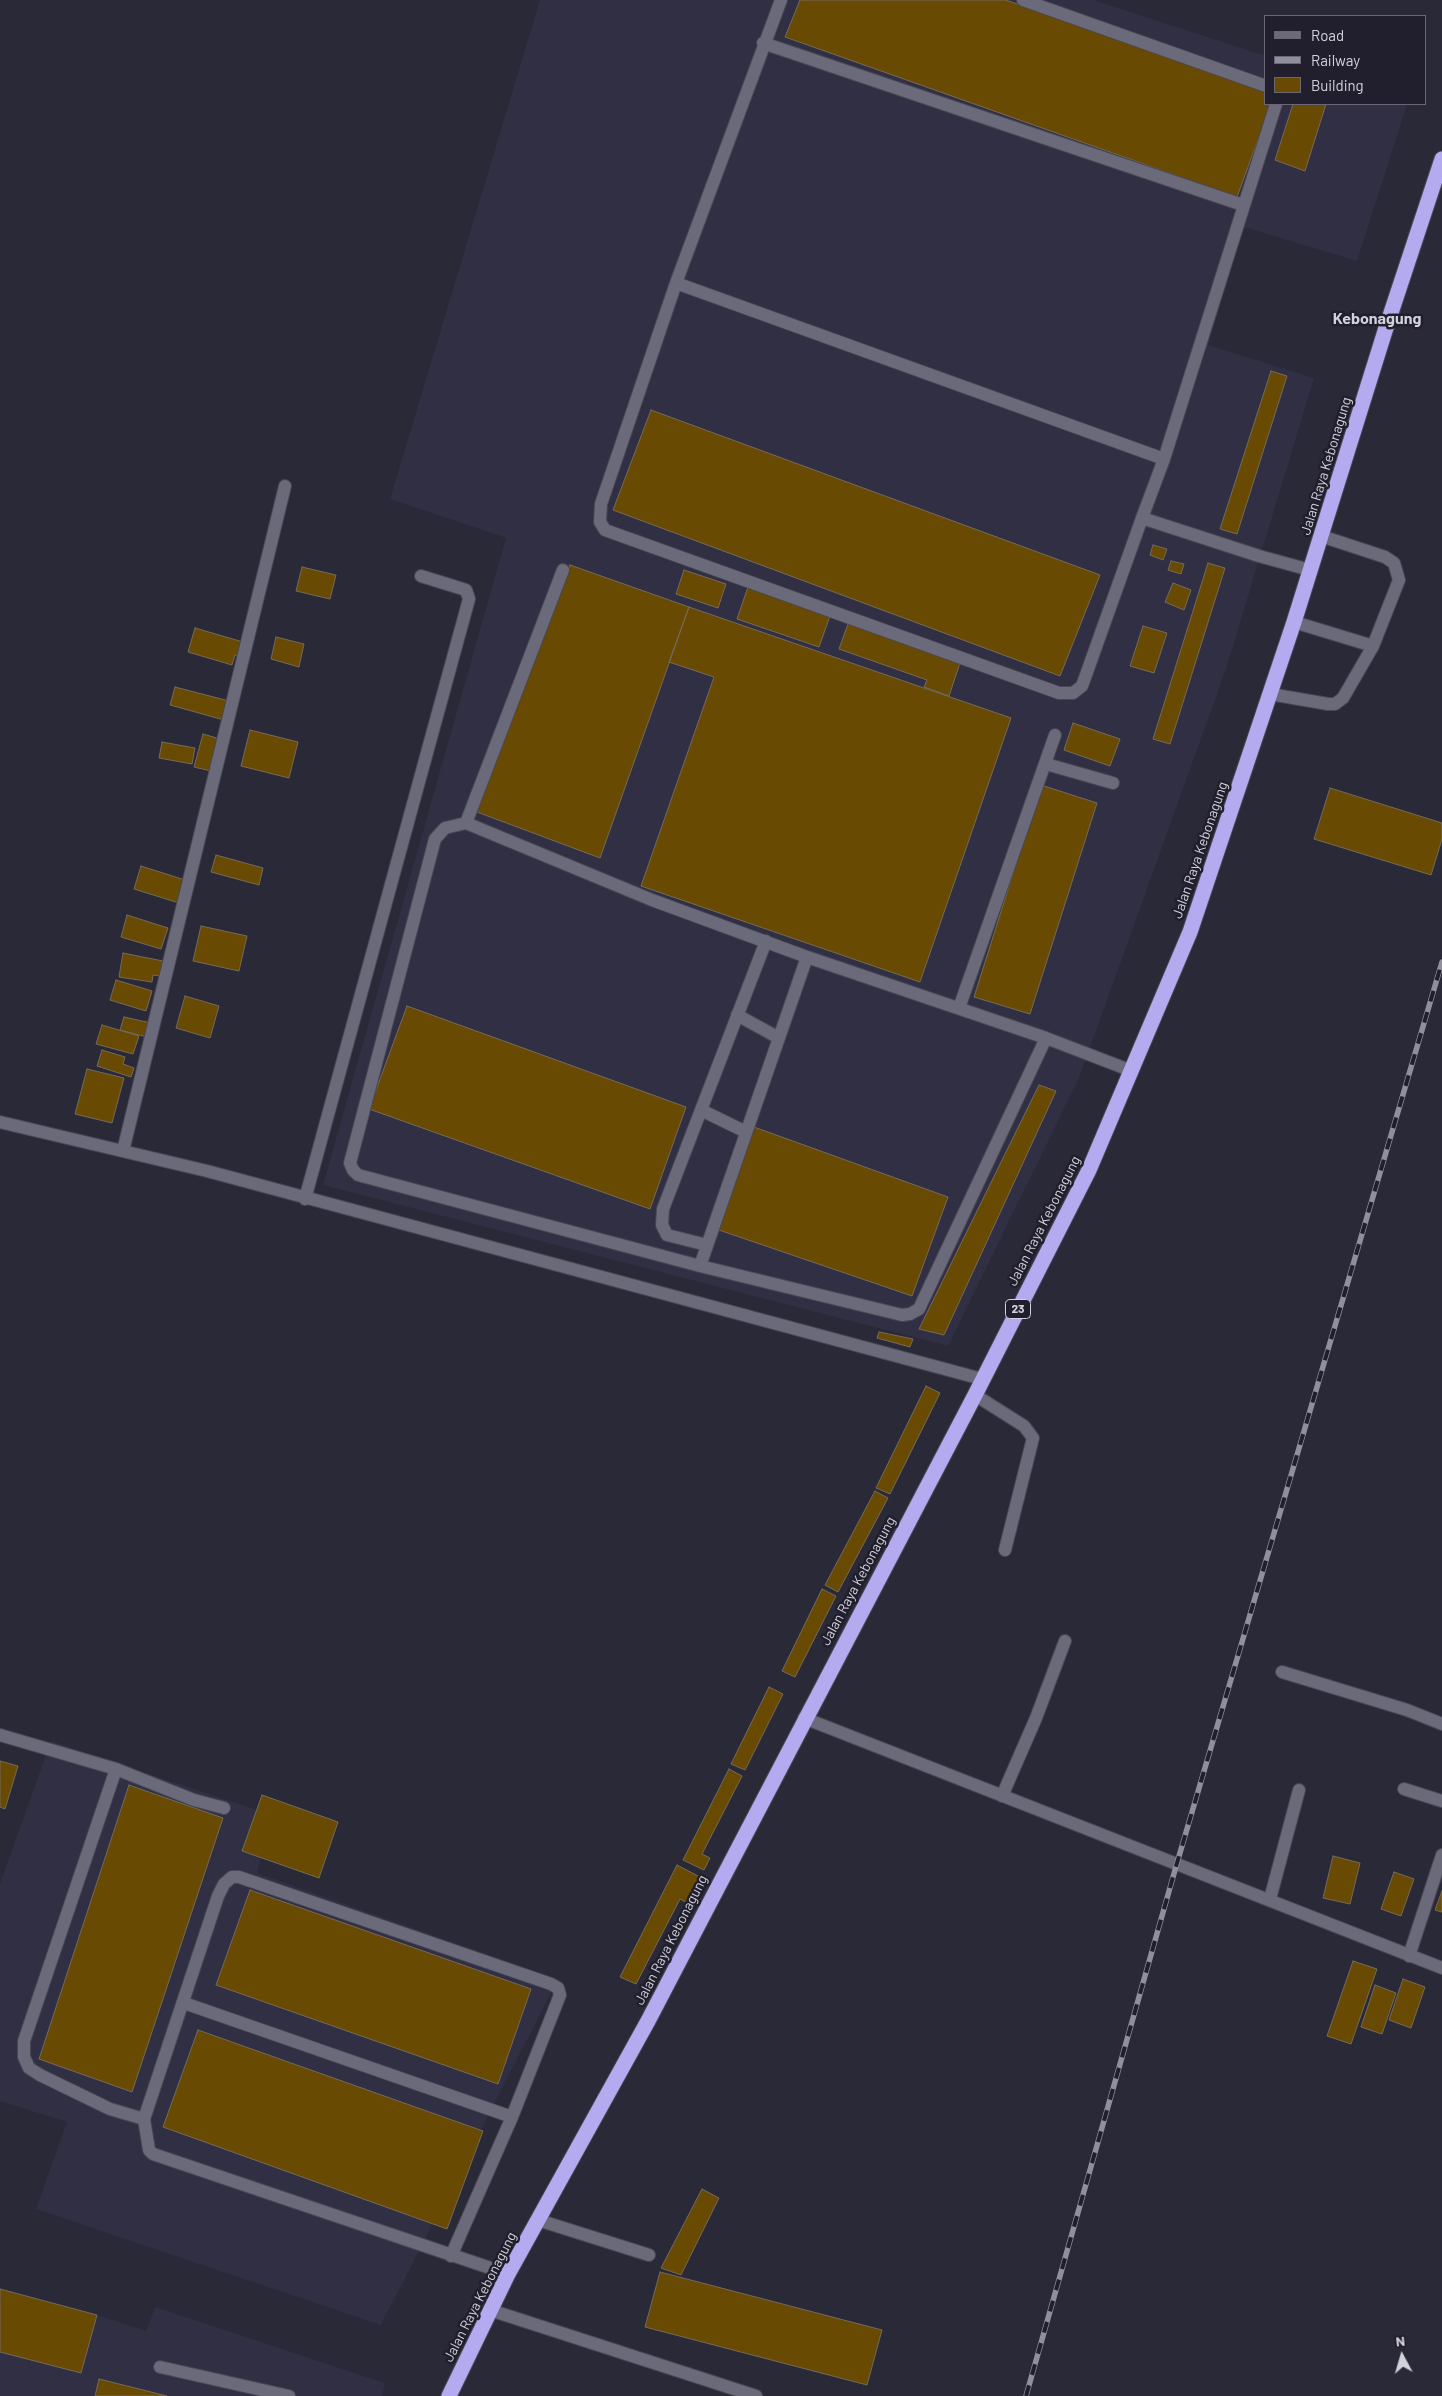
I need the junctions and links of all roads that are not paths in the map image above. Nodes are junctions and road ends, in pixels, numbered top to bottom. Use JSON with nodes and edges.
{"nodes":[{"id":1,"x":781,"y":0,"type":"edge"},
{"id":2,"x":1023,"y":0,"type":"edge"},
{"id":3,"x":764,"y":43,"type":"junction"},
{"id":4,"x":1264,"y":85,"type":"edge"},
{"id":5,"x":1276,"y":105,"type":"edge"},
{"id":6,"x":1442,"y":159,"type":"edge"},
{"id":7,"x":1243,"y":205,"type":"junction"},
{"id":8,"x":676,"y":283,"type":"junction"},
{"id":9,"x":1164,"y":459,"type":"junction"},
{"id":10,"x":285,"y":486,"type":"dead end"},
{"id":11,"x":1142,"y":518,"type":"junction"},
{"id":12,"x":1321,"y":536,"type":"junction"},
{"id":13,"x":563,"y":570,"type":"dead end"},
{"id":14,"x":1310,"y":570,"type":"junction"},
{"id":15,"x":421,"y":576,"type":"dead end"},
{"id":16,"x":1294,"y":622,"type":"junction"},
{"id":17,"x":1373,"y":646,"type":"junction"},
{"id":18,"x":1270,"y":694,"type":"junction"},
{"id":19,"x":1055,"y":734,"type":"dead end"},
{"id":20,"x":1046,"y":764,"type":"junction"},
{"id":21,"x":1113,"y":783,"type":"dead end"},
{"id":22,"x":466,"y":823,"type":"junction"},
{"id":23,"x":766,"y":941,"type":"junction"},
{"id":24,"x":807,"y":958,"type":"junction"},
{"id":25,"x":959,"y":1008,"type":"junction"},
{"id":26,"x":737,"y":1015,"type":"junction"},
{"id":27,"x":779,"y":1038,"type":"junction"},
{"id":28,"x":1046,"y":1038,"type":"junction"},
{"id":29,"x":1132,"y":1072,"type":"junction"},
{"id":30,"x":701,"y":1110,"type":"junction"},
{"id":31,"x":0,"y":1122,"type":"edge"},
{"id":32,"x":746,"y":1132,"type":"junction"},
{"id":33,"x":123,"y":1151,"type":"junction"},
{"id":34,"x":305,"y":1198,"type":"junction"},
{"id":35,"x":707,"y":1245,"type":"junction"},
{"id":36,"x":700,"y":1266,"type":"junction"},
{"id":37,"x":982,"y":1379,"type":"junction"},
{"id":38,"x":975,"y":1395,"type":"junction"},
{"id":39,"x":1005,"y":1550,"type":"dead end"},
{"id":40,"x":1064,"y":1641,"type":"dead end"},
{"id":41,"x":1282,"y":1672,"type":"dead end"},
{"id":42,"x":804,"y":1718,"type":"junction"},
{"id":43,"x":1442,"y":1724,"type":"edge"},
{"id":44,"x":0,"y":1735,"type":"edge"},
{"id":45,"x":116,"y":1769,"type":"junction"},
{"id":46,"x":1404,"y":1789,"type":"dead end"},
{"id":47,"x":1299,"y":1790,"type":"dead end"},
{"id":48,"x":1002,"y":1796,"type":"junction"},
{"id":49,"x":1442,"y":1801,"type":"edge"},
{"id":50,"x":224,"y":1808,"type":"dead end"},
{"id":51,"x":1442,"y":1855,"type":"edge"},
{"id":52,"x":1270,"y":1899,"type":"junction"},
{"id":53,"x":1409,"y":1956,"type":"junction"},
{"id":54,"x":1442,"y":1968,"type":"edge"},
{"id":55,"x":184,"y":2003,"type":"junction"},
{"id":56,"x":512,"y":2117,"type":"junction"},
{"id":57,"x":144,"y":2119,"type":"junction"},
{"id":58,"x":538,"y":2220,"type":"junction"},
{"id":59,"x":451,"y":2256,"type":"junction"},
{"id":60,"x":649,"y":2256,"type":"dead end"},
{"id":61,"x":508,"y":2274,"type":"junction"},
{"id":62,"x":490,"y":2310,"type":"junction"},
{"id":63,"x":160,"y":2367,"type":"dead end"},
{"id":64,"x":289,"y":2396,"type":"edge"},
{"id":65,"x":449,"y":2396,"type":"edge"},
{"id":66,"x":756,"y":2396,"type":"edge"}],
"edges":[{"from":1,"to":3,"type":"street"},
{"from":2,"to":4,"type":"street"},
{"from":3,"to":7,"type":"street"},
{"from":3,"to":8,"type":"street"},
{"from":5,"to":7,"type":"street"},
{"from":6,"to":12,"type":"highway","name":"Jalan Raya Kebonagung","number":"23"},
{"from":7,"to":9,"type":"street"},
{"from":8,"to":9,"type":"street"},
{"from":8,"to":11,"type":"street"},
{"from":9,"to":11,"type":"street"},
{"from":10,"to":33,"type":"street"},
{"from":11,"to":14,"type":"street"},
{"from":12,"to":14,"type":"highway","name":"Jalan Raya Kebonagung","number":"23"},
{"from":12,"to":17,"type":"street"},
{"from":13,"to":22,"type":"street"},
{"from":14,"to":16,"type":"highway","name":"Jalan Raya Kebonagung","number":"23"},
{"from":15,"to":34,"type":"street"},
{"from":16,"to":17,"type":"street"},
{"from":16,"to":18,"type":"highway","name":"Jalan Raya Kebonagung","number":"23"},
{"from":17,"to":18,"type":"street"},
{"from":18,"to":29,"type":"highway","name":"Jalan Raya Kebonagung","number":"23"},
{"from":19,"to":20,"type":"street"},
{"from":20,"to":21,"type":"street"},
{"from":20,"to":25,"type":"street"},
{"from":22,"to":23,"type":"street"},
{"from":22,"to":36,"type":"street"},
{"from":23,"to":24,"type":"street"},
{"from":23,"to":26,"type":"street"},
{"from":24,"to":25,"type":"street"},
{"from":24,"to":27,"type":"street"},
{"from":25,"to":28,"type":"street"},
{"from":26,"to":27,"type":"street"},
{"from":26,"to":30,"type":"street"},
{"from":27,"to":32,"type":"street"},
{"from":28,"to":29,"type":"street"},
{"from":28,"to":36,"type":"street"},
{"from":29,"to":37,"type":"highway","name":"Jalan Raya Kebonagung","number":"23"},
{"from":30,"to":32,"type":"street"},
{"from":30,"to":35,"type":"street"},
{"from":31,"to":33,"type":"street"},
{"from":32,"to":35,"type":"street"},
{"from":33,"to":34,"type":"street"},
{"from":34,"to":37,"type":"street"},
{"from":35,"to":36,"type":"street"},
{"from":37,"to":38,"type":"highway","name":"Jalan Raya Kebonagung","number":"23"},
{"from":38,"to":39,"type":"street"},
{"from":38,"to":42,"type":"highway","name":"Jalan Raya Kebonagung","number":"23"},
{"from":40,"to":48,"type":"street"},
{"from":41,"to":43,"type":"street"},
{"from":42,"to":48,"type":"street"},
{"from":42,"to":58,"type":"highway","name":"Jalan Raya Kebonagung","number":"23"},
{"from":44,"to":45,"type":"street"},
{"from":45,"to":50,"type":"street"},
{"from":45,"to":57,"type":"street"},
{"from":46,"to":49,"type":"street"},
{"from":47,"to":52,"type":"street"},
{"from":48,"to":52,"type":"street"},
{"from":51,"to":53,"type":"street"},
{"from":52,"to":53,"type":"street"},
{"from":53,"to":54,"type":"street"},
{"from":55,"to":56,"type":"street"},
{"from":55,"to":56,"type":"street"},
{"from":55,"to":57,"type":"street"},
{"from":56,"to":59,"type":"street"},
{"from":57,"to":59,"type":"street"},
{"from":58,"to":60,"type":"street"},
{"from":58,"to":61,"type":"highway","name":"Jalan Raya Kebonagung","number":"23"},
{"from":59,"to":61,"type":"street"},
{"from":61,"to":62,"type":"highway","name":"Jalan Raya Kebonagung","number":"23"},
{"from":62,"to":65,"type":"highway","name":"Jalan Raya Kebonagung","number":"23"},
{"from":62,"to":66,"type":"street"},
{"from":63,"to":64,"type":"street"}]}
